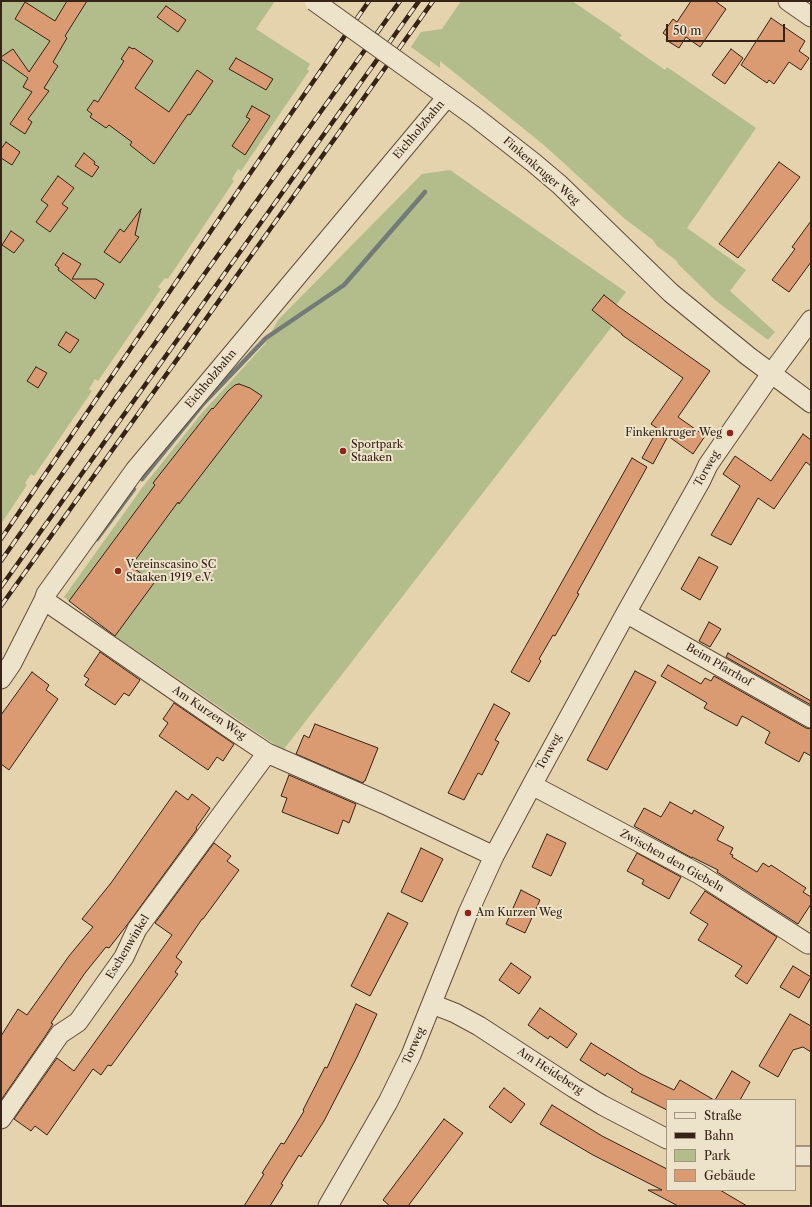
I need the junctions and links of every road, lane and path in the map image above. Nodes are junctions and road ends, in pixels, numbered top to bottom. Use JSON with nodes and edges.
{"nodes":[{"id":1,"x":314,"y":1,"type":"edge"},
{"id":2,"x":788,"y":1,"type":"edge"},
{"id":3,"x":811,"y":17,"type":"edge"},
{"id":4,"x":447,"y":97,"type":"junction"},
{"id":5,"x":811,"y":320,"type":"edge"},
{"id":6,"x":771,"y":374,"type":"junction"},
{"id":7,"x":811,"y":403,"type":"edge"},
{"id":8,"x":44,"y":600,"type":"junction"},
{"id":9,"x":626,"y":613,"type":"junction"},
{"id":10,"x":1,"y":679,"type":"edge"},
{"id":11,"x":811,"y":718,"type":"edge"},
{"id":12,"x":267,"y":753,"type":"junction"},
{"id":13,"x":532,"y":785,"type":"junction"},
{"id":14,"x":494,"y":856,"type":"junction"},
{"id":15,"x":808,"y":944,"type":"dead end"},
{"id":16,"x":432,"y":1004,"type":"junction"},
{"id":17,"x":1,"y":1119,"type":"edge"},
{"id":18,"x":666,"y":1138,"type":"edge"},
{"id":19,"x":796,"y":1156,"type":"edge"},
{"id":20,"x":811,"y":1156,"type":"edge"},
{"id":21,"x":328,"y":1206,"type":"edge"}],
"edges":[{"from":1,"to":4,"type":"street","name":"Finkenkruger Weg","bridge":true},
{"from":2,"to":3,"type":"street"},
{"from":4,"to":6,"type":"street","name":"Finkenkruger Weg"},
{"from":4,"to":8,"type":"street","name":"Eichholzbahn"},
{"from":5,"to":6,"type":"street","name":"Torweg"},
{"from":6,"to":7,"type":"street","name":"Finkenkruger Weg"},
{"from":6,"to":9,"type":"street","name":"Torweg"},
{"from":8,"to":10,"type":"street","name":"Eichholzbahn"},
{"from":8,"to":12,"type":"street","name":"Am Kurzen Weg"},
{"from":9,"to":11,"type":"street","name":"Beim Pfarrhof"},
{"from":9,"to":13,"type":"street","name":"Torweg"},
{"from":12,"to":14,"type":"street","name":"Am Kurzen Weg"},
{"from":12,"to":17,"type":"street","name":"Eschenwinkel"},
{"from":13,"to":14,"type":"street","name":"Torweg"},
{"from":13,"to":15,"type":"street","name":"Zwischen den Giebeln"},
{"from":14,"to":16,"type":"street","name":"Torweg"},
{"from":16,"to":18,"type":"street","name":"Am Heideberg"},
{"from":16,"to":21,"type":"street","name":"Torweg"},
{"from":19,"to":20,"type":"street"}]}
